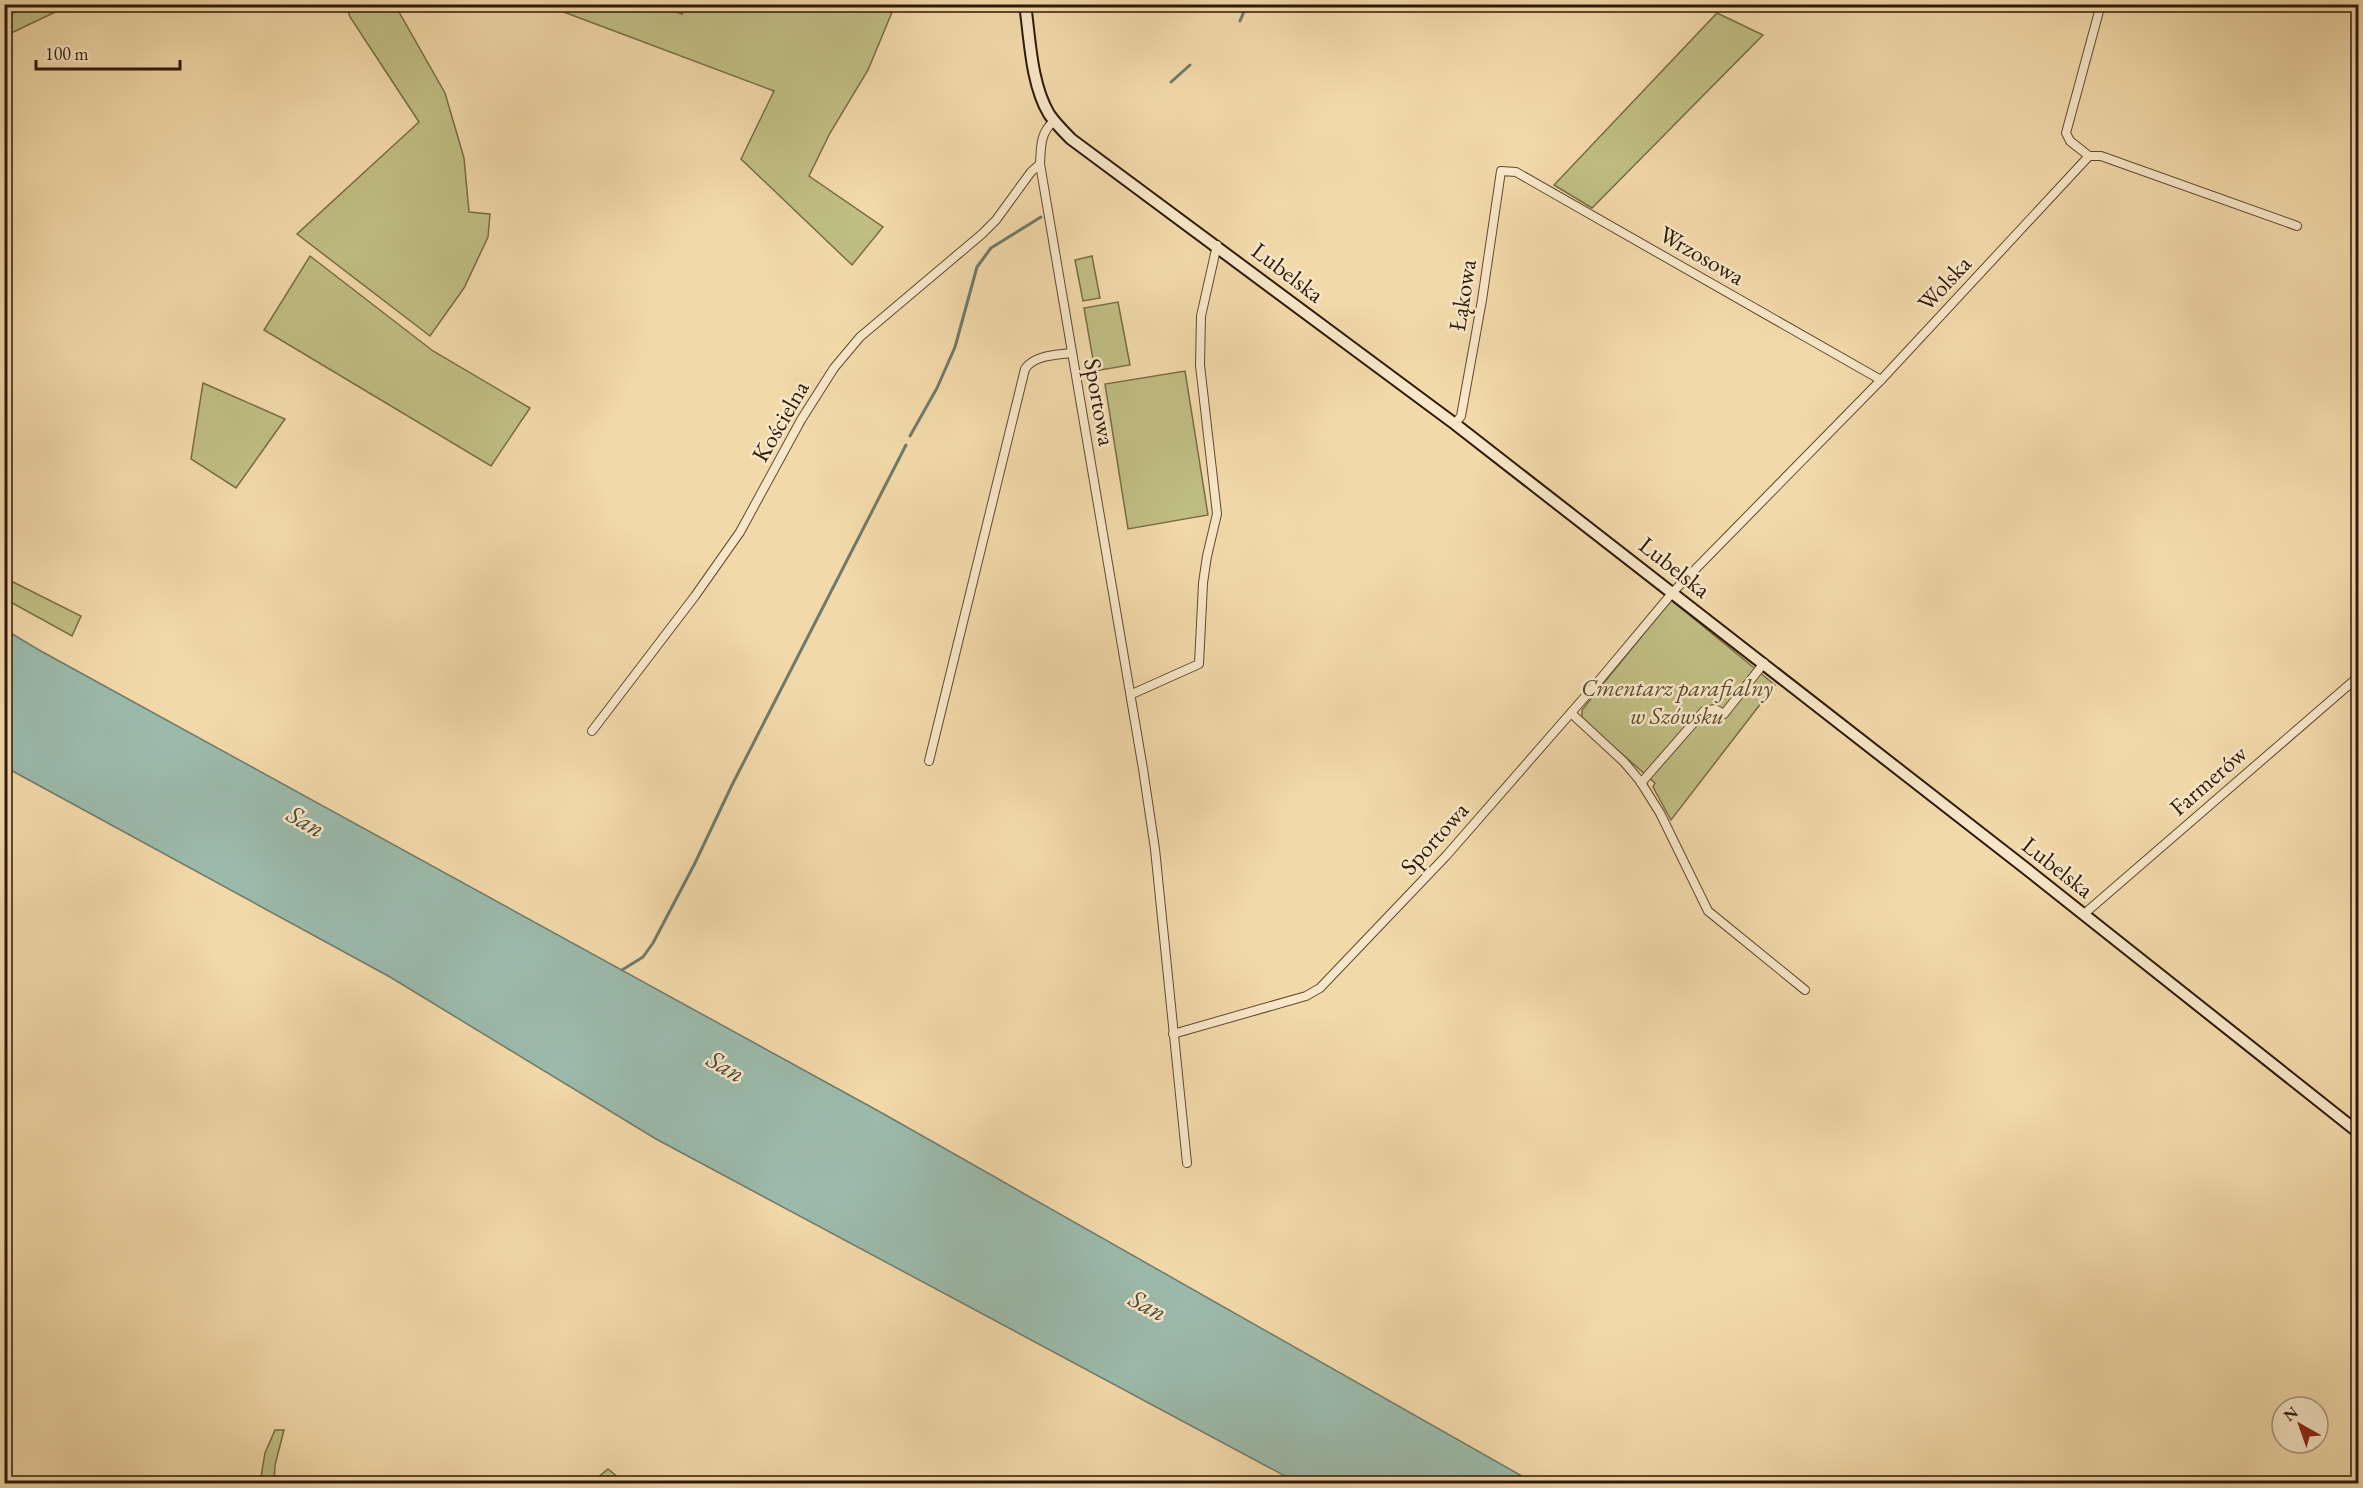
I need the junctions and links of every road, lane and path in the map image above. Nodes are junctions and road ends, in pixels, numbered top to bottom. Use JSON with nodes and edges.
{"nodes":[{"id":1,"x":1025,"y":4,"type":"edge"},
{"id":2,"x":2101,"y":4,"type":"edge"},
{"id":3,"x":1054,"y":121,"type":"junction"},
{"id":4,"x":2089,"y":156,"type":"junction"},
{"id":5,"x":1040,"y":164,"type":"junction"},
{"id":6,"x":1501,"y":171,"type":"joint"},
{"id":7,"x":2297,"y":226,"type":"dead end"},
{"id":8,"x":1217,"y":245,"type":"junction"},
{"id":9,"x":1072,"y":353,"type":"junction"},
{"id":10,"x":1881,"y":380,"type":"junction"},
{"id":11,"x":1455,"y":424,"type":"junction"},
{"id":12,"x":1673,"y":592,"type":"junction"},
{"id":13,"x":1764,"y":663,"type":"junction"},
{"id":14,"x":2358,"y":677,"type":"edge"},
{"id":15,"x":1132,"y":694,"type":"junction"},
{"id":16,"x":1571,"y":713,"type":"junction"},
{"id":17,"x":592,"y":731,"type":"dead end"},
{"id":18,"x":929,"y":761,"type":"dead end"},
{"id":19,"x":1641,"y":783,"type":"junction"},
{"id":20,"x":2084,"y":914,"type":"junction"},
{"id":21,"x":1805,"y":990,"type":"dead end"},
{"id":22,"x":1173,"y":1034,"type":"junction"},
{"id":23,"x":2358,"y":1132,"type":"edge"},
{"id":24,"x":1187,"y":1163,"type":"dead end"}],
"edges":[{"from":1,"to":3,"type":"main road","name":"Lubelska"},
{"from":2,"to":4,"type":"street"},
{"from":3,"to":5,"type":"street","name":"Sportowa"},
{"from":3,"to":8,"type":"main road","name":"Lubelska"},
{"from":4,"to":7,"type":"street"},
{"from":4,"to":10,"type":"street","name":"Wolska"},
{"from":5,"to":9,"type":"street","name":"Sportowa"},
{"from":5,"to":17,"type":"street","name":"Kościelna"},
{"from":6,"to":10,"type":"street","name":"Wrzosowa"},
{"from":6,"to":11,"type":"street","name":"Łąkowa"},
{"from":8,"to":11,"type":"main road","name":"Lubelska"},
{"from":8,"to":15,"type":"street"},
{"from":9,"to":15,"type":"street","name":"Sportowa"},
{"from":9,"to":18,"type":"street"},
{"from":10,"to":12,"type":"street","name":"Wolska"},
{"from":11,"to":12,"type":"main road","name":"Lubelska"},
{"from":12,"to":13,"type":"main road","name":"Lubelska"},
{"from":12,"to":16,"type":"street","name":"Sportowa"},
{"from":13,"to":19,"type":"street"},
{"from":13,"to":20,"type":"main road","name":"Lubelska"},
{"from":14,"to":20,"type":"street","name":"Farmerów"},
{"from":15,"to":22,"type":"street","name":"Sportowa"},
{"from":16,"to":19,"type":"street"},
{"from":16,"to":22,"type":"street","name":"Sportowa"},
{"from":19,"to":21,"type":"street"},
{"from":20,"to":23,"type":"main road","name":"Lubelska"},
{"from":22,"to":24,"type":"street","name":"Sportowa"}]}
